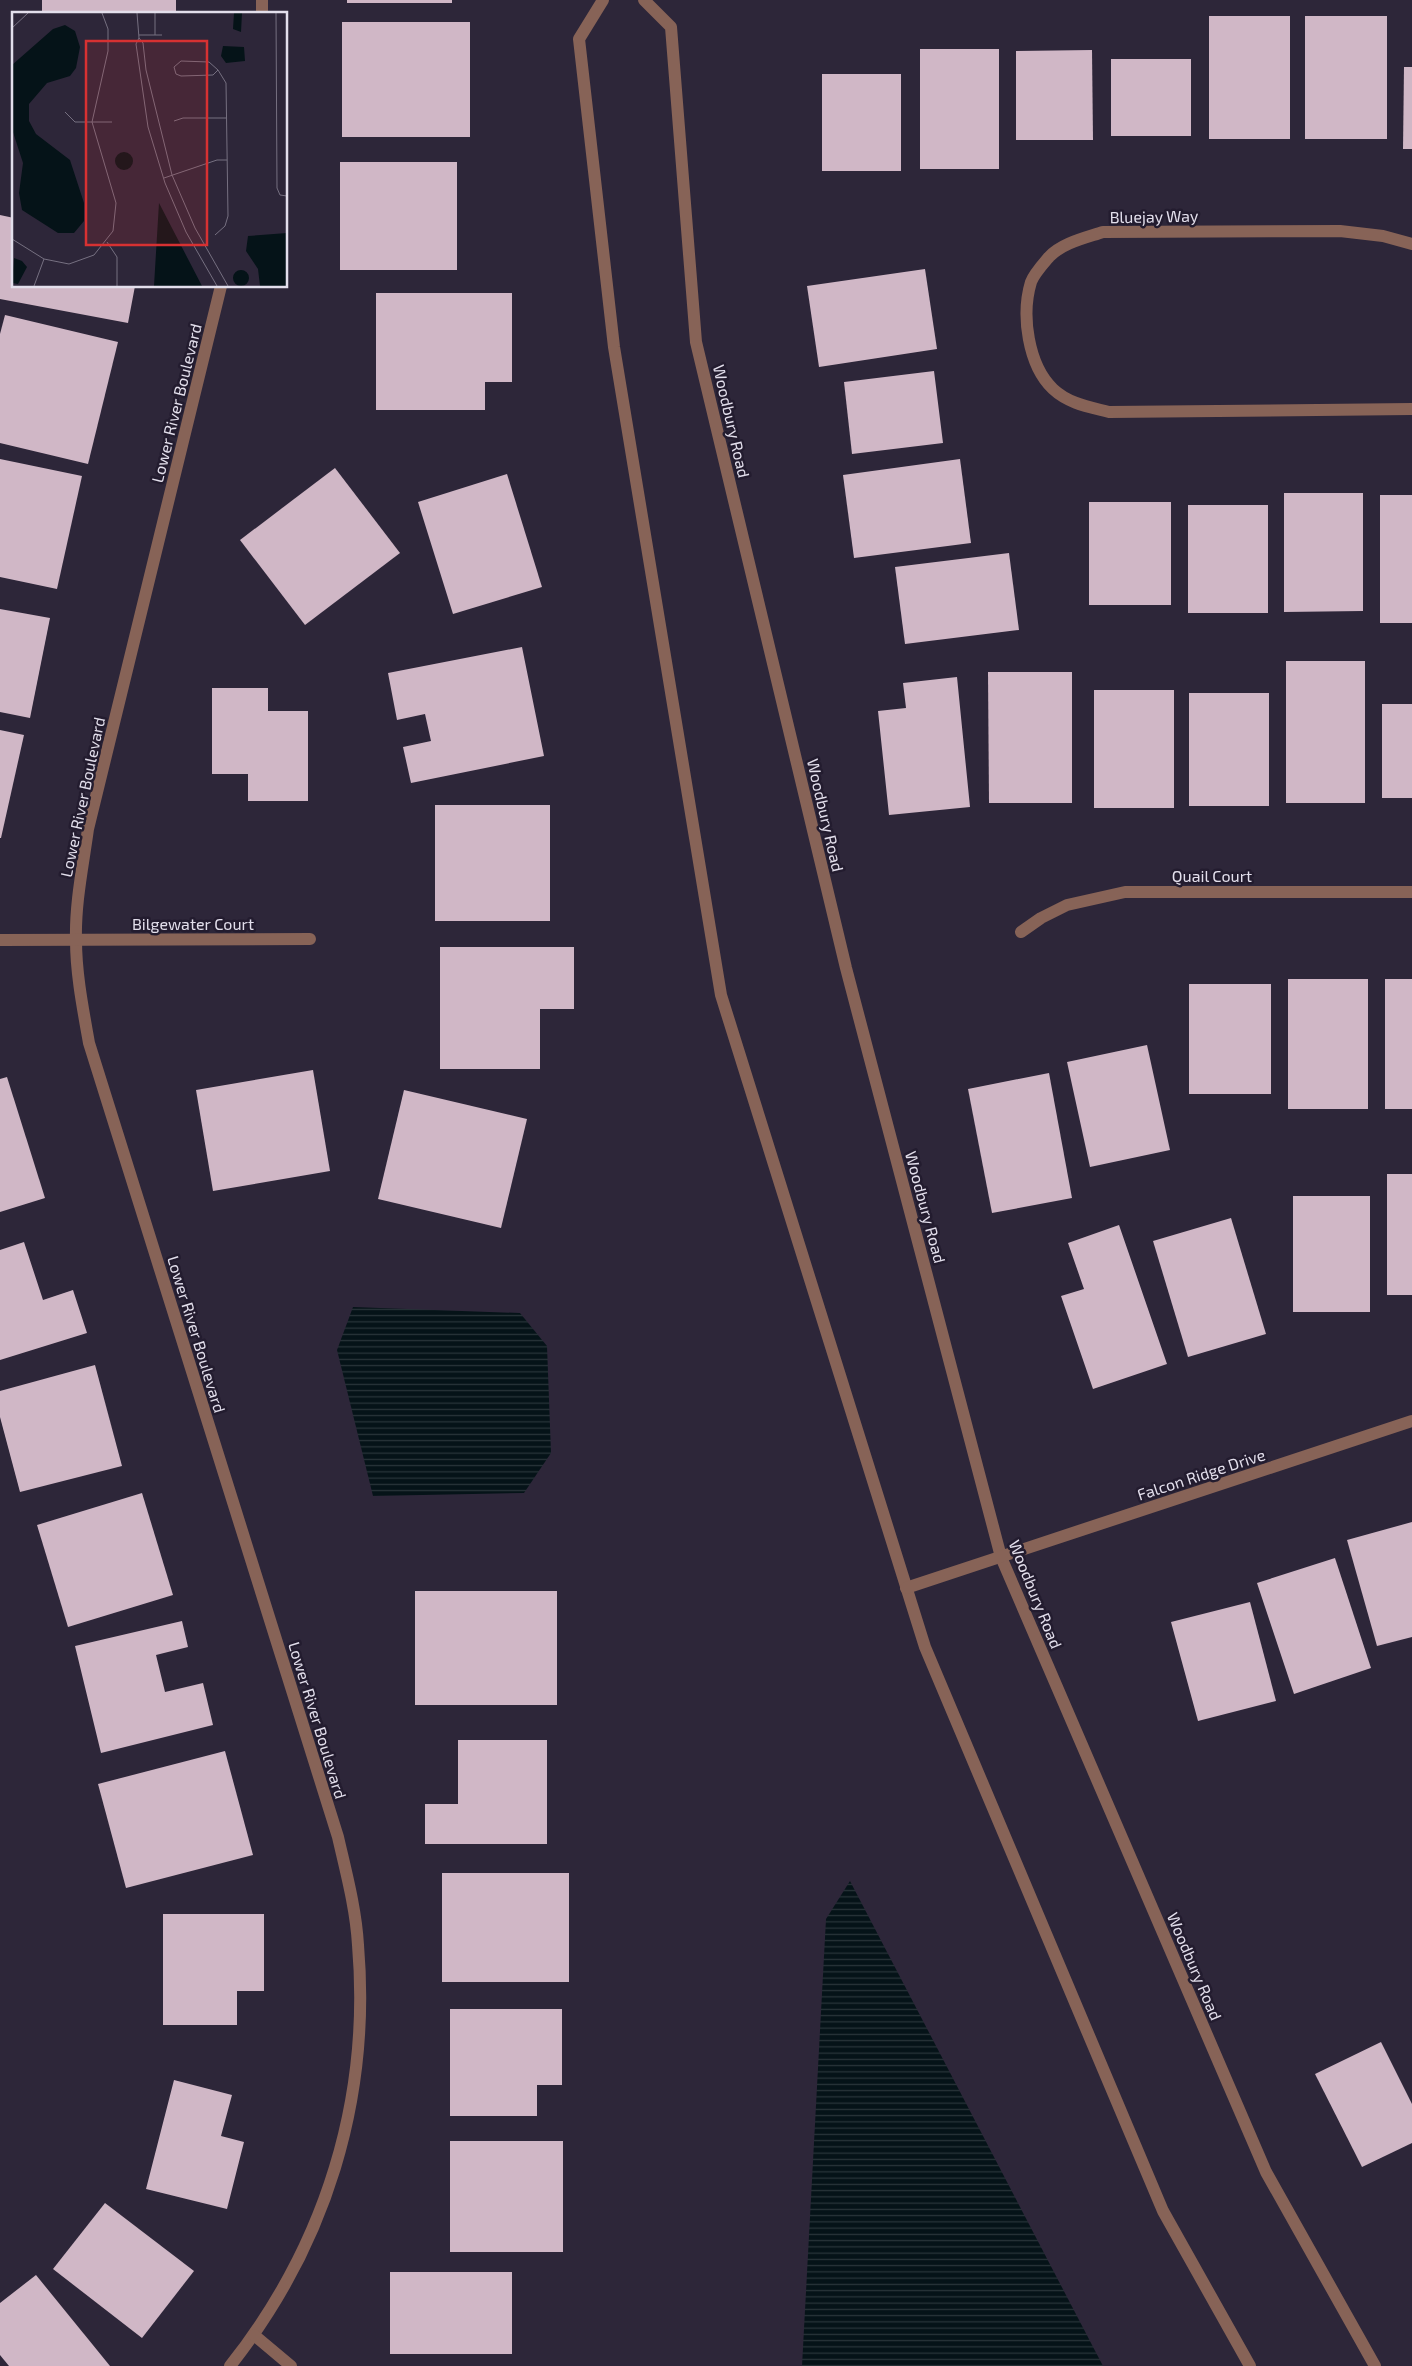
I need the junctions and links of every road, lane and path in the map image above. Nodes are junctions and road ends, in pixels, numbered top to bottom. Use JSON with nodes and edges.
{"nodes":[{"id":1,"x":603,"y":0,"type":"edge"},
{"id":2,"x":644,"y":0,"type":"edge"},
{"id":3,"x":1412,"y":244,"type":"edge"},
{"id":4,"x":221,"y":288,"type":"edge"},
{"id":5,"x":1412,"y":409,"type":"edge"},
{"id":6,"x":1412,"y":892,"type":"edge"},
{"id":7,"x":1021,"y":932,"type":"dead end"},
{"id":8,"x":310,"y":939,"type":"dead end"},
{"id":9,"x":0,"y":940,"type":"edge"},
{"id":10,"x":76,"y":940,"type":"junction"},
{"id":11,"x":1412,"y":1421,"type":"edge"},
{"id":12,"x":1001,"y":1557,"type":"junction"},
{"id":13,"x":906,"y":1588,"type":"junction"},
{"id":14,"x":254,"y":2335,"type":"junction"},
{"id":15,"x":230,"y":2366,"type":"edge"},
{"id":16,"x":291,"y":2366,"type":"edge"},
{"id":17,"x":1250,"y":2366,"type":"edge"},
{"id":18,"x":1375,"y":2366,"type":"edge"}],
"edges":[{"from":1,"to":13,"type":"street"},
{"from":2,"to":12,"type":"street","name":"Woodbury Road"},
{"from":3,"to":5,"type":"street","name":"Bluejay Way"},
{"from":4,"to":10,"type":"street","name":"Lower River Boulevard"},
{"from":6,"to":7,"type":"street","name":"Quail Court"},
{"from":8,"to":10,"type":"street","name":"Bilgewater Court"},
{"from":9,"to":10,"type":"street","name":"Bilgewater Court"},
{"from":10,"to":14,"type":"street","name":"Lower River Boulevard"},
{"from":11,"to":12,"type":"street","name":"Falcon Ridge Drive"},
{"from":12,"to":13,"type":"street","name":"Falcon Ridge Drive"},
{"from":12,"to":18,"type":"street","name":"Woodbury Road"},
{"from":13,"to":17,"type":"street"},
{"from":14,"to":15,"type":"street","name":"Lower River Boulevard"},
{"from":14,"to":16,"type":"street"}]}
